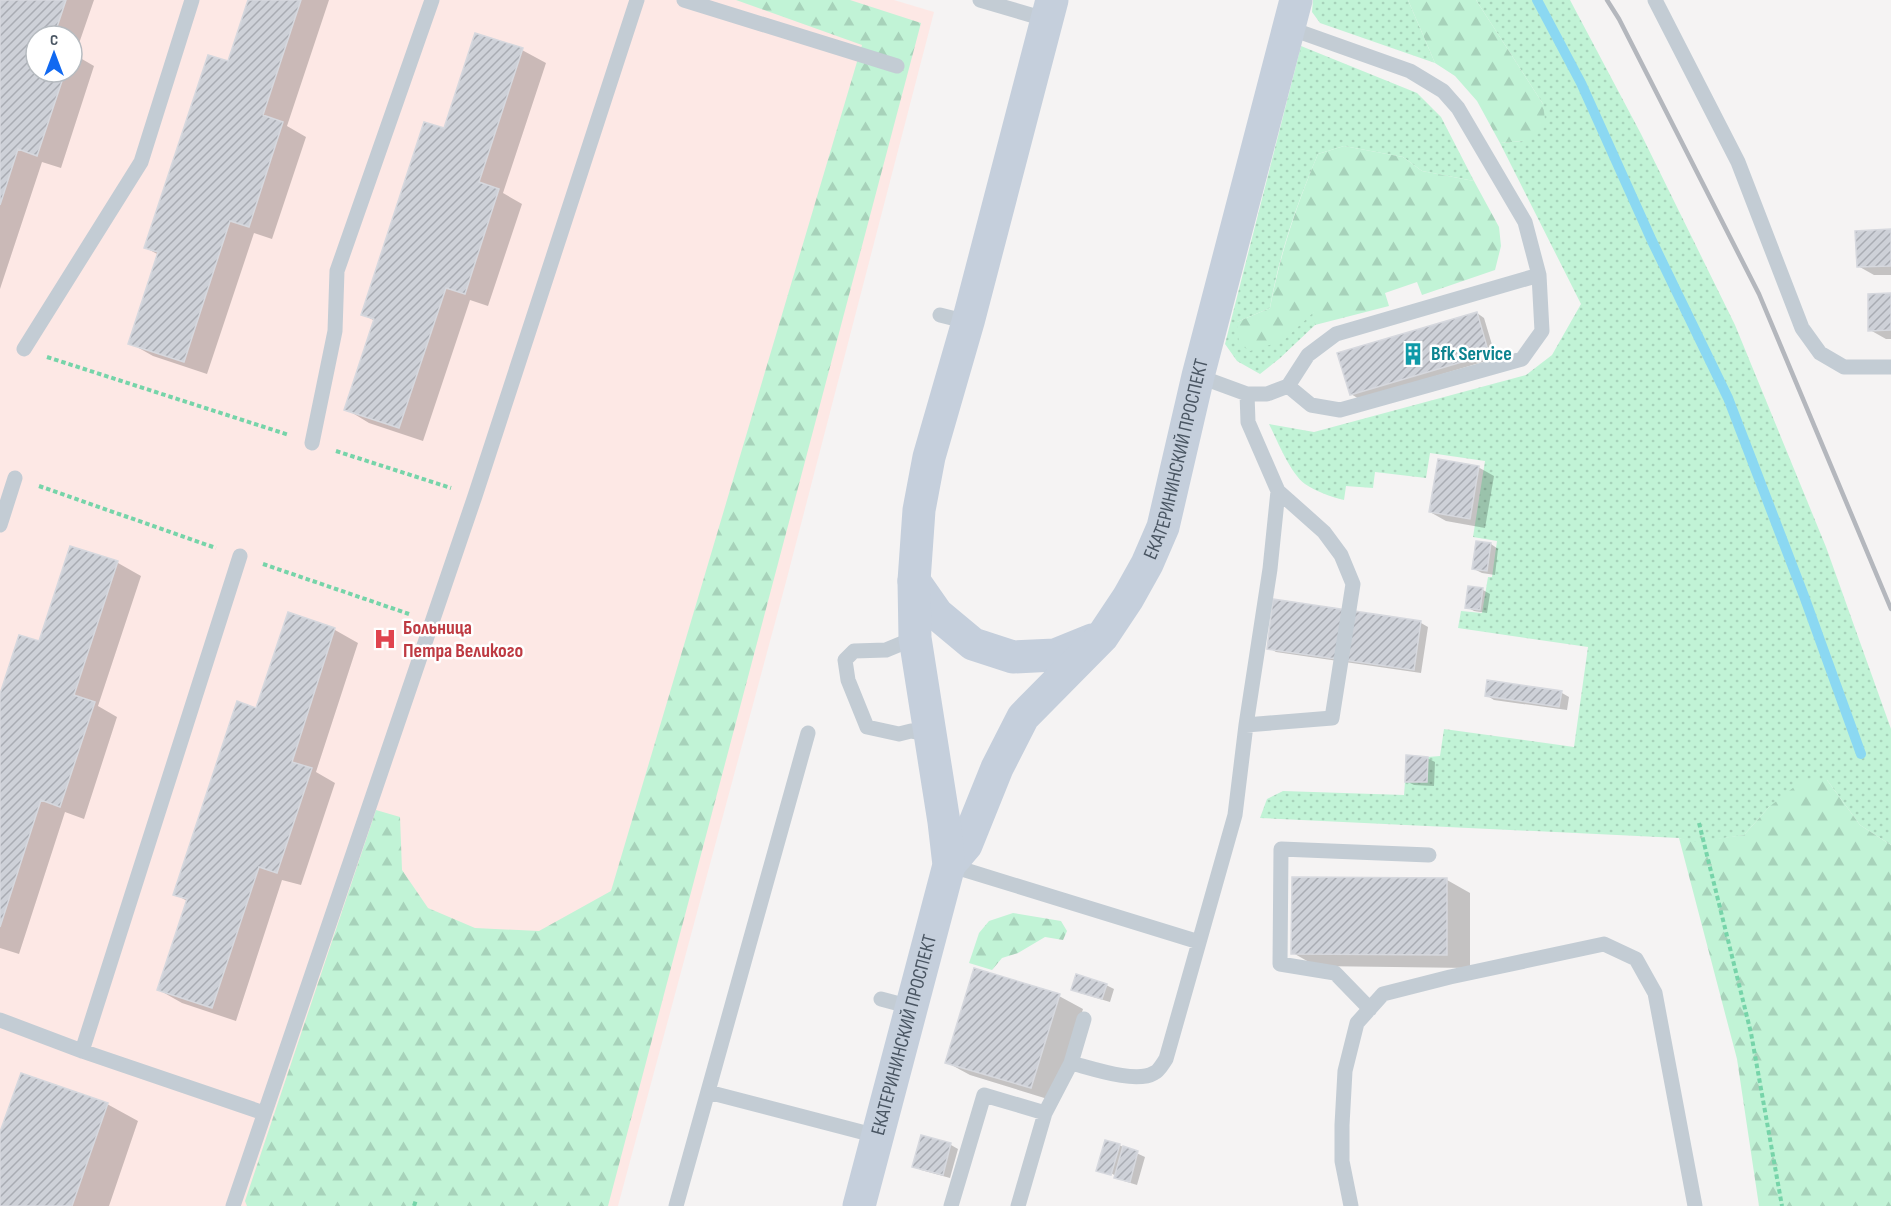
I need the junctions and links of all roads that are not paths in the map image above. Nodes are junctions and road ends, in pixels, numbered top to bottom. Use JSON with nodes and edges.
{"nodes":[{"id":1,"x":192,"y":0,"type":"edge"},
{"id":2,"x":432,"y":0,"type":"edge"},
{"id":3,"x":637,"y":0,"type":"edge"},
{"id":4,"x":684,"y":0,"type":"edge"},
{"id":5,"x":981,"y":0,"type":"edge"},
{"id":6,"x":1654,"y":0,"type":"edge"},
{"id":7,"x":1050,"y":10,"type":"edge"},
{"id":8,"x":1293,"y":14,"type":"edge"},
{"id":9,"x":897,"y":66,"type":"dead end"},
{"id":10,"x":1539,"y":275,"type":"junction"},
{"id":11,"x":24,"y":349,"type":"road end"},
{"id":12,"x":1891,"y":367,"type":"edge"},
{"id":13,"x":1198,"y":376,"type":"junction"},
{"id":14,"x":1288,"y":386,"type":"junction"},
{"id":15,"x":1247,"y":394,"type":"junction"},
{"id":16,"x":312,"y":443,"type":"road end"},
{"id":17,"x":15,"y":478,"type":"dead end"},
{"id":18,"x":1278,"y":491,"type":"junction"},
{"id":19,"x":0,"y":525,"type":"edge"},
{"id":20,"x":240,"y":556,"type":"dead end"},
{"id":21,"x":914,"y":581,"type":"junction"},
{"id":22,"x":1102,"y":637,"type":"junction"},
{"id":23,"x":915,"y":638,"type":"junction"},
{"id":24,"x":1246,"y":725,"type":"junction"},
{"id":25,"x":808,"y":733,"type":"dead end"},
{"id":26,"x":930,"y":734,"type":"junction"},
{"id":27,"x":1429,"y":855,"type":"dead end"},
{"id":28,"x":949,"y":865,"type":"junction"},
{"id":29,"x":1198,"y":942,"type":"junction"},
{"id":30,"x":1370,"y":1009,"type":"junction"},
{"id":31,"x":1084,"y":1019,"type":"dead end"},
{"id":32,"x":0,"y":1020,"type":"edge"},
{"id":33,"x":82,"y":1051,"type":"junction"},
{"id":34,"x":1071,"y":1063,"type":"junction"},
{"id":35,"x":708,"y":1092,"type":"junction"},
{"id":36,"x":264,"y":1113,"type":"junction"},
{"id":37,"x":1046,"y":1113,"type":"junction"},
{"id":38,"x":877,"y":1136,"type":"junction"},
{"id":39,"x":233,"y":1206,"type":"edge"},
{"id":40,"x":676,"y":1206,"type":"edge"},
{"id":41,"x":859,"y":1206,"type":"edge"},
{"id":42,"x":951,"y":1206,"type":"edge"},
{"id":43,"x":1018,"y":1206,"type":"edge"},
{"id":44,"x":1351,"y":1206,"type":"edge"},
{"id":45,"x":1695,"y":1206,"type":"edge"}],
"edges":[{"from":1,"to":11,"type":"lane"},
{"from":2,"to":16,"type":"lane"},
{"from":3,"to":36,"type":"lane"},
{"from":4,"to":9,"type":"lane"},
{"from":5,"to":7,"type":"lane"},
{"from":6,"to":12,"type":"lane"},
{"from":7,"to":21,"type":"street","name":"ЕКАТЕРИНИНСКИЙ ПРОСПЕКТ"},
{"from":8,"to":10,"type":"lane"},
{"from":8,"to":13,"type":"street","name":"ЕКАТЕРИНИНСКИЙ ПРОСПЕКТ"},
{"from":10,"to":14,"type":"lane"},
{"from":10,"to":14,"type":"lane"},
{"from":13,"to":15,"type":"lane"},
{"from":13,"to":22,"type":"street","name":"ЕКАТЕРИНИНСКИЙ ПРОСПЕКТ"},
{"from":14,"to":15,"type":"lane"},
{"from":15,"to":18,"type":"lane"},
{"from":17,"to":19,"type":"lane"},
{"from":18,"to":24,"type":"lane"},
{"from":18,"to":24,"type":"lane"},
{"from":20,"to":33,"type":"lane"},
{"from":21,"to":22,"type":"street"},
{"from":21,"to":23,"type":"street","name":"ЕКАТЕРИНИНСКИЙ ПРОСПЕКТ"},
{"from":22,"to":28,"type":"street","name":"ЕКАТЕРИНИНСКИЙ ПРОСПЕКТ"},
{"from":23,"to":26,"type":"street","name":"ЕКАТЕРИНИНСКИЙ ПРОСПЕКТ"},
{"from":23,"to":26,"type":"lane"},
{"from":24,"to":29,"type":"lane"},
{"from":25,"to":35,"type":"lane"},
{"from":26,"to":28,"type":"street","name":"ЕКАТЕРИНИНСКИЙ ПРОСПЕКТ"},
{"from":27,"to":30,"type":"lane"},
{"from":28,"to":29,"type":"lane"},
{"from":28,"to":38,"type":"street","name":"ЕКАТЕРИНИНСКИЙ ПРОСПЕКТ"},
{"from":29,"to":34,"type":"lane"},
{"from":30,"to":44,"type":"lane"},
{"from":30,"to":45,"type":"lane"},
{"from":31,"to":34,"type":"lane"},
{"from":32,"to":33,"type":"lane"},
{"from":33,"to":36,"type":"lane"},
{"from":34,"to":37,"type":"lane"},
{"from":35,"to":38,"type":"lane"},
{"from":35,"to":40,"type":"lane"},
{"from":36,"to":39,"type":"lane"},
{"from":37,"to":42,"type":"lane"},
{"from":37,"to":43,"type":"lane"},
{"from":38,"to":41,"type":"street","name":"ЕКАТЕРИНИНСКИЙ ПРОСПЕКТ"}]}
